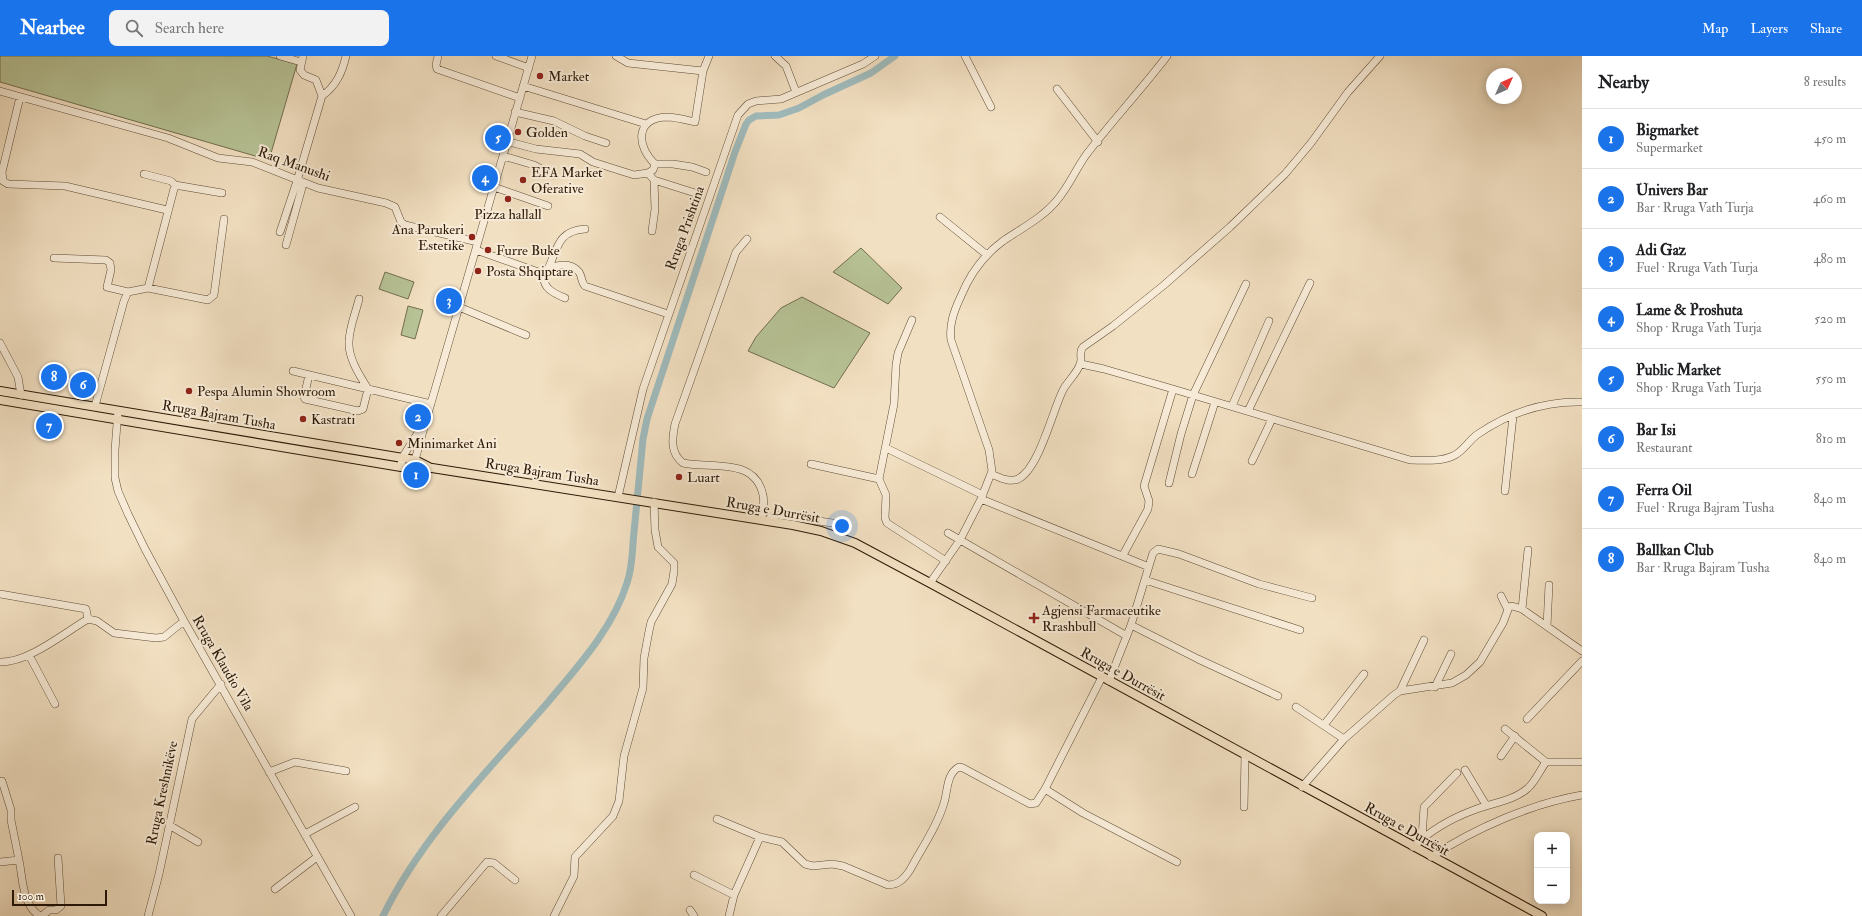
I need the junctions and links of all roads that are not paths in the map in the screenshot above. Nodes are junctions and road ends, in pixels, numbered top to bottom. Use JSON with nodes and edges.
{"nodes":[{"id":1,"x":280,"y":56,"type":"edge"},
{"id":2,"x":346,"y":56,"type":"edge"},
{"id":3,"x":438,"y":56,"type":"edge"},
{"id":4,"x":496,"y":56,"type":"edge"},
{"id":5,"x":532,"y":56,"type":"edge"},
{"id":6,"x":616,"y":56,"type":"edge"},
{"id":7,"x":709,"y":56,"type":"edge"},
{"id":8,"x":775,"y":56,"type":"edge"},
{"id":9,"x":875,"y":56,"type":"edge"},
{"id":10,"x":965,"y":56,"type":"edge"},
{"id":11,"x":1167,"y":56,"type":"edge"},
{"id":12,"x":1380,"y":56,"type":"edge"},
{"id":13,"x":302,"y":59,"type":"edge"},
{"id":14,"x":529,"y":68,"type":"junction"},
{"id":15,"x":703,"y":71,"type":"junction"},
{"id":16,"x":523,"y":86,"type":"junction"},
{"id":17,"x":1057,"y":89,"type":"dead end"},
{"id":18,"x":0,"y":90,"type":"edge"},
{"id":19,"x":796,"y":92,"type":"junction"},
{"id":20,"x":322,"y":96,"type":"junction"},
{"id":21,"x":20,"y":97,"type":"junction"},
{"id":22,"x":520,"y":98,"type":"junction"},
{"id":23,"x":991,"y":107,"type":"dead end"},
{"id":24,"x":515,"y":112,"type":"junction"},
{"id":25,"x":646,"y":124,"type":"junction"},
{"id":26,"x":506,"y":141,"type":"junction"},
{"id":27,"x":1098,"y":142,"type":"junction"},
{"id":28,"x":606,"y":143,"type":"dead end"},
{"id":29,"x":503,"y":156,"type":"junction"},
{"id":30,"x":655,"y":164,"type":"junction"},
{"id":31,"x":706,"y":172,"type":"dead end"},
{"id":32,"x":648,"y":173,"type":"junction"},
{"id":33,"x":144,"y":174,"type":"dead end"},
{"id":34,"x":553,"y":175,"type":"dead end"},
{"id":35,"x":654,"y":180,"type":"junction"},
{"id":36,"x":300,"y":182,"type":"junction"},
{"id":37,"x":175,"y":185,"type":"junction"},
{"id":38,"x":494,"y":187,"type":"junction"},
{"id":39,"x":222,"y":193,"type":"dead end"},
{"id":40,"x":695,"y":193,"type":"dead end"},
{"id":41,"x":548,"y":206,"type":"dead end"},
{"id":42,"x":167,"y":210,"type":"junction"},
{"id":43,"x":940,"y":217,"type":"dead end"},
{"id":44,"x":224,"y":219,"type":"dead end"},
{"id":45,"x":585,"y":229,"type":"dead end"},
{"id":46,"x":652,"y":231,"type":"dead end"},
{"id":47,"x":280,"y":232,"type":"dead end"},
{"id":48,"x":747,"y":239,"type":"dead end"},
{"id":49,"x":286,"y":245,"type":"dead end"},
{"id":50,"x":477,"y":246,"type":"junction"},
{"id":51,"x":987,"y":255,"type":"junction"},
{"id":52,"x":54,"y":258,"type":"dead end"},
{"id":53,"x":546,"y":271,"type":"junction"},
{"id":54,"x":1310,"y":283,"type":"dead end"},
{"id":55,"x":1246,"y":284,"type":"dead end"},
{"id":56,"x":148,"y":288,"type":"junction"},
{"id":57,"x":128,"y":292,"type":"junction"},
{"id":58,"x":565,"y":298,"type":"dead end"},
{"id":59,"x":360,"y":299,"type":"dead end"},
{"id":60,"x":458,"y":307,"type":"junction"},
{"id":61,"x":668,"y":314,"type":"junction"},
{"id":62,"x":912,"y":320,"type":"dead end"},
{"id":63,"x":1269,"y":321,"type":"dead end"},
{"id":64,"x":526,"y":335,"type":"dead end"},
{"id":65,"x":0,"y":343,"type":"edge"},
{"id":66,"x":1081,"y":364,"type":"junction"},
{"id":67,"x":293,"y":371,"type":"dead end"},
{"id":68,"x":310,"y":375,"type":"junction"},
{"id":69,"x":368,"y":389,"type":"junction"},
{"id":70,"x":1173,"y":389,"type":"junction"},
{"id":71,"x":0,"y":391,"type":"edge"},
{"id":72,"x":21,"y":395,"type":"junction"},
{"id":73,"x":1193,"y":395,"type":"junction"},
{"id":74,"x":0,"y":400,"type":"edge"},
{"id":75,"x":1215,"y":402,"type":"junction"},
{"id":76,"x":1582,"y":402,"type":"edge"},
{"id":77,"x":431,"y":404,"type":"junction"},
{"id":78,"x":95,"y":406,"type":"junction"},
{"id":79,"x":1232,"y":406,"type":"junction"},
{"id":80,"x":118,"y":411,"type":"junction"},
{"id":81,"x":1248,"y":411,"type":"junction"},
{"id":82,"x":1513,"y":416,"type":"junction"},
{"id":83,"x":427,"y":417,"type":"junction"},
{"id":84,"x":1272,"y":419,"type":"junction"},
{"id":85,"x":117,"y":420,"type":"junction"},
{"id":86,"x":886,"y":448,"type":"junction"},
{"id":87,"x":402,"y":458,"type":"junction"},
{"id":88,"x":415,"y":460,"type":"junction"},
{"id":89,"x":1252,"y":461,"type":"dead end"},
{"id":90,"x":811,"y":464,"type":"dead end"},
{"id":91,"x":404,"y":468,"type":"junction"},
{"id":92,"x":432,"y":468,"type":"junction"},
{"id":93,"x":992,"y":474,"type":"junction"},
{"id":94,"x":1192,"y":474,"type":"dead end"},
{"id":95,"x":879,"y":479,"type":"junction"},
{"id":96,"x":1169,"y":483,"type":"dead end"},
{"id":97,"x":1505,"y":491,"type":"dead end"},
{"id":98,"x":622,"y":497,"type":"junction"},
{"id":99,"x":982,"y":497,"type":"junction"},
{"id":100,"x":653,"y":502,"type":"junction"},
{"id":101,"x":764,"y":521,"type":"junction"},
{"id":102,"x":839,"y":524,"type":"dead end"},
{"id":103,"x":948,"y":533,"type":"dead end"},
{"id":104,"x":960,"y":540,"type":"junction"},
{"id":105,"x":1528,"y":550,"type":"dead end"},
{"id":106,"x":1123,"y":555,"type":"junction"},
{"id":107,"x":946,"y":561,"type":"junction"},
{"id":108,"x":1149,"y":566,"type":"junction"},
{"id":109,"x":1145,"y":580,"type":"junction"},
{"id":110,"x":930,"y":583,"type":"junction"},
{"id":111,"x":1549,"y":585,"type":"dead end"},
{"id":112,"x":0,"y":594,"type":"edge"},
{"id":113,"x":1501,"y":596,"type":"dead end"},
{"id":114,"x":1312,"y":598,"type":"dead end"},
{"id":115,"x":1507,"y":608,"type":"junction"},
{"id":116,"x":1522,"y":609,"type":"junction"},
{"id":117,"x":88,"y":619,"type":"junction"},
{"id":118,"x":184,"y":621,"type":"junction"},
{"id":119,"x":1131,"y":626,"type":"junction"},
{"id":120,"x":1547,"y":626,"type":"junction"},
{"id":121,"x":1300,"y":630,"type":"dead end"},
{"id":122,"x":1127,"y":636,"type":"junction"},
{"id":123,"x":1424,"y":640,"type":"dead end"},
{"id":124,"x":1582,"y":651,"type":"edge"},
{"id":125,"x":1451,"y":654,"type":"dead end"},
{"id":126,"x":29,"y":655,"type":"junction"},
{"id":127,"x":1582,"y":661,"type":"edge"},
{"id":128,"x":0,"y":662,"type":"edge"},
{"id":129,"x":1364,"y":674,"type":"dead end"},
{"id":130,"x":1105,"y":679,"type":"junction"},
{"id":131,"x":221,"y":684,"type":"junction"},
{"id":132,"x":1435,"y":687,"type":"junction"},
{"id":133,"x":1400,"y":691,"type":"junction"},
{"id":134,"x":1278,"y":696,"type":"dead end"},
{"id":135,"x":55,"y":704,"type":"dead end"},
{"id":136,"x":1296,"y":708,"type":"dead end"},
{"id":137,"x":1527,"y":719,"type":"dead end"},
{"id":138,"x":1324,"y":725,"type":"junction"},
{"id":139,"x":1505,"y":729,"type":"dead end"},
{"id":140,"x":1515,"y":736,"type":"junction"},
{"id":141,"x":1344,"y":739,"type":"junction"},
{"id":142,"x":1245,"y":755,"type":"junction"},
{"id":143,"x":1501,"y":756,"type":"dead end"},
{"id":144,"x":1546,"y":762,"type":"junction"},
{"id":145,"x":1582,"y":762,"type":"edge"},
{"id":146,"x":1465,"y":770,"type":"dead end"},
{"id":147,"x":346,"y":771,"type":"dead end"},
{"id":148,"x":270,"y":772,"type":"junction"},
{"id":149,"x":1457,"y":773,"type":"dead end"},
{"id":150,"x":2,"y":781,"type":"dead end"},
{"id":151,"x":1302,"y":786,"type":"junction"},
{"id":152,"x":1045,"y":789,"type":"junction"},
{"id":153,"x":1582,"y":794,"type":"edge"},
{"id":154,"x":1486,"y":805,"type":"junction"},
{"id":155,"x":355,"y":807,"type":"dead end"},
{"id":156,"x":1244,"y":807,"type":"dead end"},
{"id":157,"x":717,"y":818,"type":"dead end"},
{"id":158,"x":169,"y":825,"type":"junction"},
{"id":159,"x":305,"y":834,"type":"junction"},
{"id":160,"x":760,"y":837,"type":"junction"},
{"id":161,"x":1422,"y":838,"type":"junction"},
{"id":162,"x":198,"y":842,"type":"dead end"},
{"id":163,"x":1413,"y":847,"type":"junction"},
{"id":164,"x":317,"y":857,"type":"junction"},
{"id":165,"x":1431,"y":857,"type":"junction"},
{"id":166,"x":58,"y":858,"type":"dead end"},
{"id":167,"x":19,"y":860,"type":"junction"},
{"id":168,"x":0,"y":862,"type":"edge"},
{"id":169,"x":1177,"y":862,"type":"dead end"},
{"id":170,"x":694,"y":875,"type":"dead end"},
{"id":171,"x":515,"y":880,"type":"dead end"},
{"id":172,"x":275,"y":889,"type":"dead end"},
{"id":173,"x":734,"y":895,"type":"junction"},
{"id":174,"x":41,"y":916,"type":"edge"},
{"id":175,"x":148,"y":916,"type":"edge"},
{"id":176,"x":351,"y":916,"type":"edge"},
{"id":177,"x":441,"y":916,"type":"edge"},
{"id":178,"x":554,"y":916,"type":"edge"},
{"id":179,"x":729,"y":916,"type":"edge"},
{"id":180,"x":1542,"y":916,"type":"edge"}],
"edges":[{"from":1,"to":13,"type":"street"},
{"from":2,"to":20,"type":"street"},
{"from":3,"to":22,"type":"street"},
{"from":4,"to":14,"type":"street"},
{"from":5,"to":14,"type":"street"},
{"from":6,"to":15,"type":"street"},
{"from":7,"to":15,"type":"street"},
{"from":8,"to":19,"type":"street"},
{"from":9,"to":19,"type":"street","name":"Rruga Prishtina"},
{"from":10,"to":23,"type":"street"},
{"from":11,"to":27,"type":"street"},
{"from":12,"to":66,"type":"street"},
{"from":13,"to":20,"type":"street"},
{"from":14,"to":16,"type":"street"},
{"from":15,"to":25,"type":"street"},
{"from":16,"to":22,"type":"street"},
{"from":16,"to":25,"type":"street"},
{"from":17,"to":27,"type":"street"},
{"from":18,"to":21,"type":"street","name":"Raq Manushi"},
{"from":19,"to":61,"type":"street","name":"Rruga Prishtina"},
{"from":20,"to":36,"type":"street"},
{"from":21,"to":36,"type":"street","name":"Raq Manushi"},
{"from":21,"to":42,"type":"street"},
{"from":22,"to":24,"type":"street"},
{"from":24,"to":26,"type":"street"},
{"from":24,"to":28,"type":"street"},
{"from":25,"to":30,"type":"street"},
{"from":26,"to":29,"type":"street"},
{"from":26,"to":32,"type":"street"},
{"from":27,"to":51,"type":"street"},
{"from":29,"to":34,"type":"street"},
{"from":29,"to":38,"type":"street"},
{"from":30,"to":31,"type":"street"},
{"from":30,"to":32,"type":"street"},
{"from":32,"to":35,"type":"street"},
{"from":33,"to":37,"type":"street"},
{"from":35,"to":40,"type":"street"},
{"from":35,"to":46,"type":"street"},
{"from":36,"to":47,"type":"street"},
{"from":36,"to":49,"type":"street"},
{"from":36,"to":50,"type":"street","name":"Raq Manushi"},
{"from":37,"to":39,"type":"street"},
{"from":37,"to":42,"type":"street"},
{"from":38,"to":41,"type":"street"},
{"from":38,"to":50,"type":"street"},
{"from":42,"to":56,"type":"street"},
{"from":43,"to":51,"type":"street"},
{"from":44,"to":56,"type":"street"},
{"from":45,"to":53,"type":"street"},
{"from":48,"to":101,"type":"street"},
{"from":50,"to":53,"type":"street","name":"Raq Manushi"},
{"from":50,"to":60,"type":"street"},
{"from":51,"to":93,"type":"street"},
{"from":52,"to":57,"type":"street"},
{"from":53,"to":58,"type":"street"},
{"from":53,"to":61,"type":"street"},
{"from":54,"to":81,"type":"street"},
{"from":55,"to":73,"type":"street"},
{"from":56,"to":57,"type":"street"},
{"from":57,"to":78,"type":"street"},
{"from":59,"to":69,"type":"street"},
{"from":60,"to":64,"type":"street"},
{"from":60,"to":77,"type":"street"},
{"from":61,"to":98,"type":"street","name":"Rruga Prishtina"},
{"from":62,"to":86,"type":"street"},
{"from":63,"to":79,"type":"street"},
{"from":65,"to":72,"type":"street"},
{"from":66,"to":70,"type":"street"},
{"from":66,"to":93,"type":"street"},
{"from":67,"to":68,"type":"street"},
{"from":68,"to":69,"type":"street"},
{"from":68,"to":69,"type":"street"},
{"from":69,"to":77,"type":"street"},
{"from":70,"to":73,"type":"street"},
{"from":70,"to":106,"type":"street"},
{"from":71,"to":72,"type":"main road","name":"Rruga Bajram Tusha"},
{"from":72,"to":78,"type":"main road","name":"Rruga Bajram Tusha"},
{"from":73,"to":75,"type":"street"},
{"from":73,"to":96,"type":"street"},
{"from":74,"to":85,"type":"main road","name":"Rruga Bajram Tusha"},
{"from":75,"to":79,"type":"street"},
{"from":75,"to":94,"type":"street"},
{"from":76,"to":82,"type":"street"},
{"from":77,"to":83,"type":"street"},
{"from":78,"to":80,"type":"main road","name":"Rruga Bajram Tusha"},
{"from":79,"to":81,"type":"street"},
{"from":80,"to":85,"type":"street","name":"Rruga Klaudio Vila"},
{"from":80,"to":87,"type":"main road","name":"Rruga Bajram Tusha"},
{"from":81,"to":84,"type":"street"},
{"from":82,"to":84,"type":"street"},
{"from":82,"to":97,"type":"street"},
{"from":83,"to":87,"type":"street"},
{"from":83,"to":88,"type":"street"},
{"from":84,"to":89,"type":"street"},
{"from":85,"to":91,"type":"main road","name":"Rruga Bajram Tusha"},
{"from":85,"to":118,"type":"street","name":"Rruga Klaudio Vila"},
{"from":86,"to":95,"type":"street"},
{"from":86,"to":99,"type":"street"},
{"from":87,"to":88,"type":"main road","name":"Rruga Bajram Tusha"},
{"from":87,"to":91,"type":"street"},
{"from":88,"to":91,"type":"street"},
{"from":88,"to":92,"type":"main road","name":"Rruga Bajram Tusha"},
{"from":90,"to":95,"type":"street"},
{"from":91,"to":92,"type":"main road","name":"Rruga Bajram Tusha"},
{"from":92,"to":98,"type":"main road","name":"Rruga Bajram Tusha"},
{"from":93,"to":99,"type":"street"},
{"from":95,"to":107,"type":"street"},
{"from":98,"to":100,"type":"main road","name":"Rruga e Durrësit"},
{"from":99,"to":104,"type":"street"},
{"from":99,"to":106,"type":"street"},
{"from":100,"to":101,"type":"main road","name":"Rruga e Durrësit"},
{"from":100,"to":178,"type":"street"},
{"from":101,"to":102,"type":"street"},
{"from":101,"to":110,"type":"main road","name":"Rruga e Durrësit"},
{"from":103,"to":104,"type":"street"},
{"from":104,"to":107,"type":"street"},
{"from":104,"to":122,"type":"street"},
{"from":105,"to":116,"type":"street"},
{"from":106,"to":108,"type":"street"},
{"from":107,"to":110,"type":"street"},
{"from":108,"to":109,"type":"street"},
{"from":108,"to":114,"type":"street"},
{"from":109,"to":119,"type":"street"},
{"from":109,"to":121,"type":"street"},
{"from":110,"to":130,"type":"main road","name":"Rruga e Durrësit"},
{"from":111,"to":120,"type":"street"},
{"from":112,"to":117,"type":"street"},
{"from":113,"to":115,"type":"street"},
{"from":115,"to":116,"type":"street"},
{"from":115,"to":132,"type":"street"},
{"from":116,"to":120,"type":"street"},
{"from":117,"to":118,"type":"street"},
{"from":117,"to":126,"type":"street"},
{"from":118,"to":131,"type":"street","name":"Rruga Klaudio Vila"},
{"from":119,"to":122,"type":"street"},
{"from":119,"to":134,"type":"street"},
{"from":120,"to":124,"type":"street"},
{"from":122,"to":130,"type":"street"},
{"from":123,"to":133,"type":"street"},
{"from":125,"to":132,"type":"street"},
{"from":126,"to":128,"type":"street"},
{"from":126,"to":135,"type":"street"},
{"from":127,"to":137,"type":"street"},
{"from":129,"to":138,"type":"street"},
{"from":130,"to":142,"type":"main road","name":"Rruga e Durrësit"},
{"from":130,"to":152,"type":"street"},
{"from":131,"to":148,"type":"street","name":"Rruga Klaudio Vila"},
{"from":131,"to":158,"type":"street","name":"Rruga Kreshnikëve"},
{"from":132,"to":133,"type":"street"},
{"from":133,"to":141,"type":"street"},
{"from":136,"to":138,"type":"street"},
{"from":138,"to":141,"type":"street"},
{"from":139,"to":140,"type":"street"},
{"from":140,"to":143,"type":"street"},
{"from":140,"to":144,"type":"street"},
{"from":141,"to":151,"type":"street"},
{"from":142,"to":151,"type":"main road","name":"Rruga e Durrësit"},
{"from":142,"to":156,"type":"street"},
{"from":144,"to":145,"type":"street"},
{"from":144,"to":154,"type":"street"},
{"from":146,"to":154,"type":"street"},
{"from":147,"to":148,"type":"street"},
{"from":148,"to":159,"type":"street","name":"Rruga Klaudio Vila"},
{"from":149,"to":161,"type":"street"},
{"from":150,"to":167,"type":"street"},
{"from":151,"to":163,"type":"main road","name":"Rruga e Durrësit"},
{"from":152,"to":160,"type":"street"},
{"from":152,"to":169,"type":"street"},
{"from":153,"to":165,"type":"street"},
{"from":154,"to":161,"type":"street"},
{"from":155,"to":159,"type":"street"},
{"from":157,"to":160,"type":"street"},
{"from":158,"to":162,"type":"street"},
{"from":158,"to":175,"type":"street","name":"Rruga Kreshnikëve"},
{"from":159,"to":164,"type":"street","name":"Rruga Klaudio Vila"},
{"from":160,"to":173,"type":"street"},
{"from":161,"to":163,"type":"street"},
{"from":163,"to":165,"type":"main road","name":"Rruga e Durrësit"},
{"from":164,"to":172,"type":"street"},
{"from":164,"to":176,"type":"street","name":"Rruga Klaudio Vila"},
{"from":165,"to":180,"type":"main road","name":"Rruga e Durrësit"},
{"from":166,"to":174,"type":"street"},
{"from":167,"to":168,"type":"street"},
{"from":167,"to":174,"type":"street"},
{"from":170,"to":173,"type":"street"},
{"from":171,"to":177,"type":"street"},
{"from":173,"to":179,"type":"street"}]}
